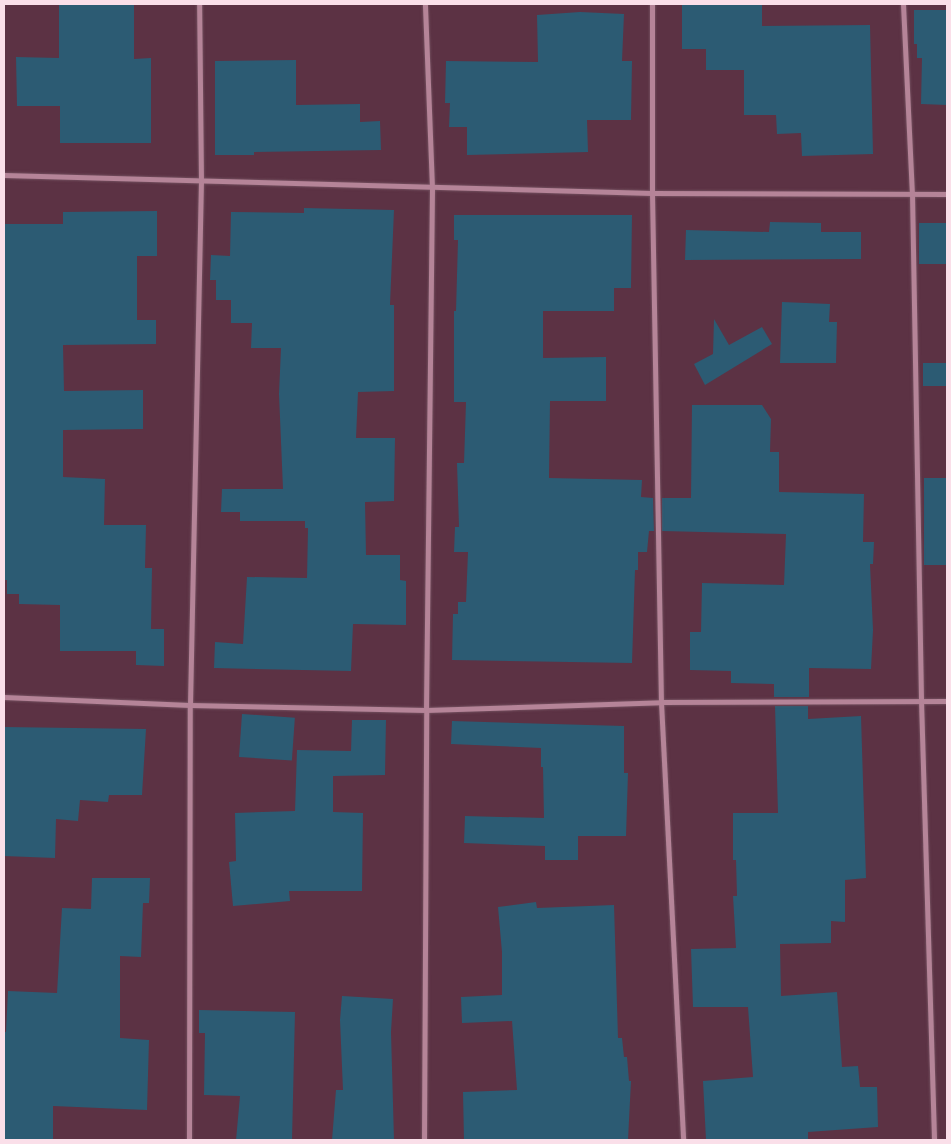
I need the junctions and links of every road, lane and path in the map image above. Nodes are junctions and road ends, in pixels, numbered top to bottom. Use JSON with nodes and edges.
{"nodes":[{"id":1,"x":199,"y":4,"type":"edge"},
{"id":2,"x":425,"y":4,"type":"edge"},
{"id":3,"x":652,"y":4,"type":"edge"},
{"id":4,"x":904,"y":4,"type":"edge"},
{"id":5,"x":4,"y":175,"type":"edge"},
{"id":6,"x":201,"y":182,"type":"junction"},
{"id":7,"x":432,"y":188,"type":"junction"},
{"id":8,"x":652,"y":193,"type":"junction"},
{"id":9,"x":912,"y":193,"type":"junction"},
{"id":10,"x":947,"y":194,"type":"edge"},
{"id":11,"x":4,"y":697,"type":"edge"},
{"id":12,"x":921,"y":700,"type":"junction"},
{"id":13,"x":947,"y":701,"type":"edge"},
{"id":14,"x":661,"y":702,"type":"junction"},
{"id":15,"x":190,"y":705,"type":"junction"},
{"id":16,"x":426,"y":710,"type":"junction"},
{"id":17,"x":189,"y":1140,"type":"edge"},
{"id":18,"x":424,"y":1140,"type":"edge"},
{"id":19,"x":682,"y":1140,"type":"edge"},
{"id":20,"x":934,"y":1140,"type":"edge"}],
"edges":[{"from":1,"to":6,"type":"street"},
{"from":2,"to":7,"type":"street"},
{"from":3,"to":8,"type":"street"},
{"from":4,"to":9,"type":"street"},
{"from":5,"to":6,"type":"street"},
{"from":6,"to":7,"type":"street"},
{"from":6,"to":15,"type":"street"},
{"from":7,"to":8,"type":"street"},
{"from":7,"to":16,"type":"street"},
{"from":8,"to":9,"type":"street"},
{"from":8,"to":14,"type":"street"},
{"from":9,"to":10,"type":"street"},
{"from":9,"to":12,"type":"street"},
{"from":11,"to":15,"type":"street"},
{"from":12,"to":13,"type":"street"},
{"from":12,"to":14,"type":"street"},
{"from":12,"to":20,"type":"street"},
{"from":14,"to":16,"type":"street"},
{"from":14,"to":19,"type":"street"},
{"from":15,"to":16,"type":"street"},
{"from":15,"to":17,"type":"street"},
{"from":16,"to":18,"type":"street"}]}
